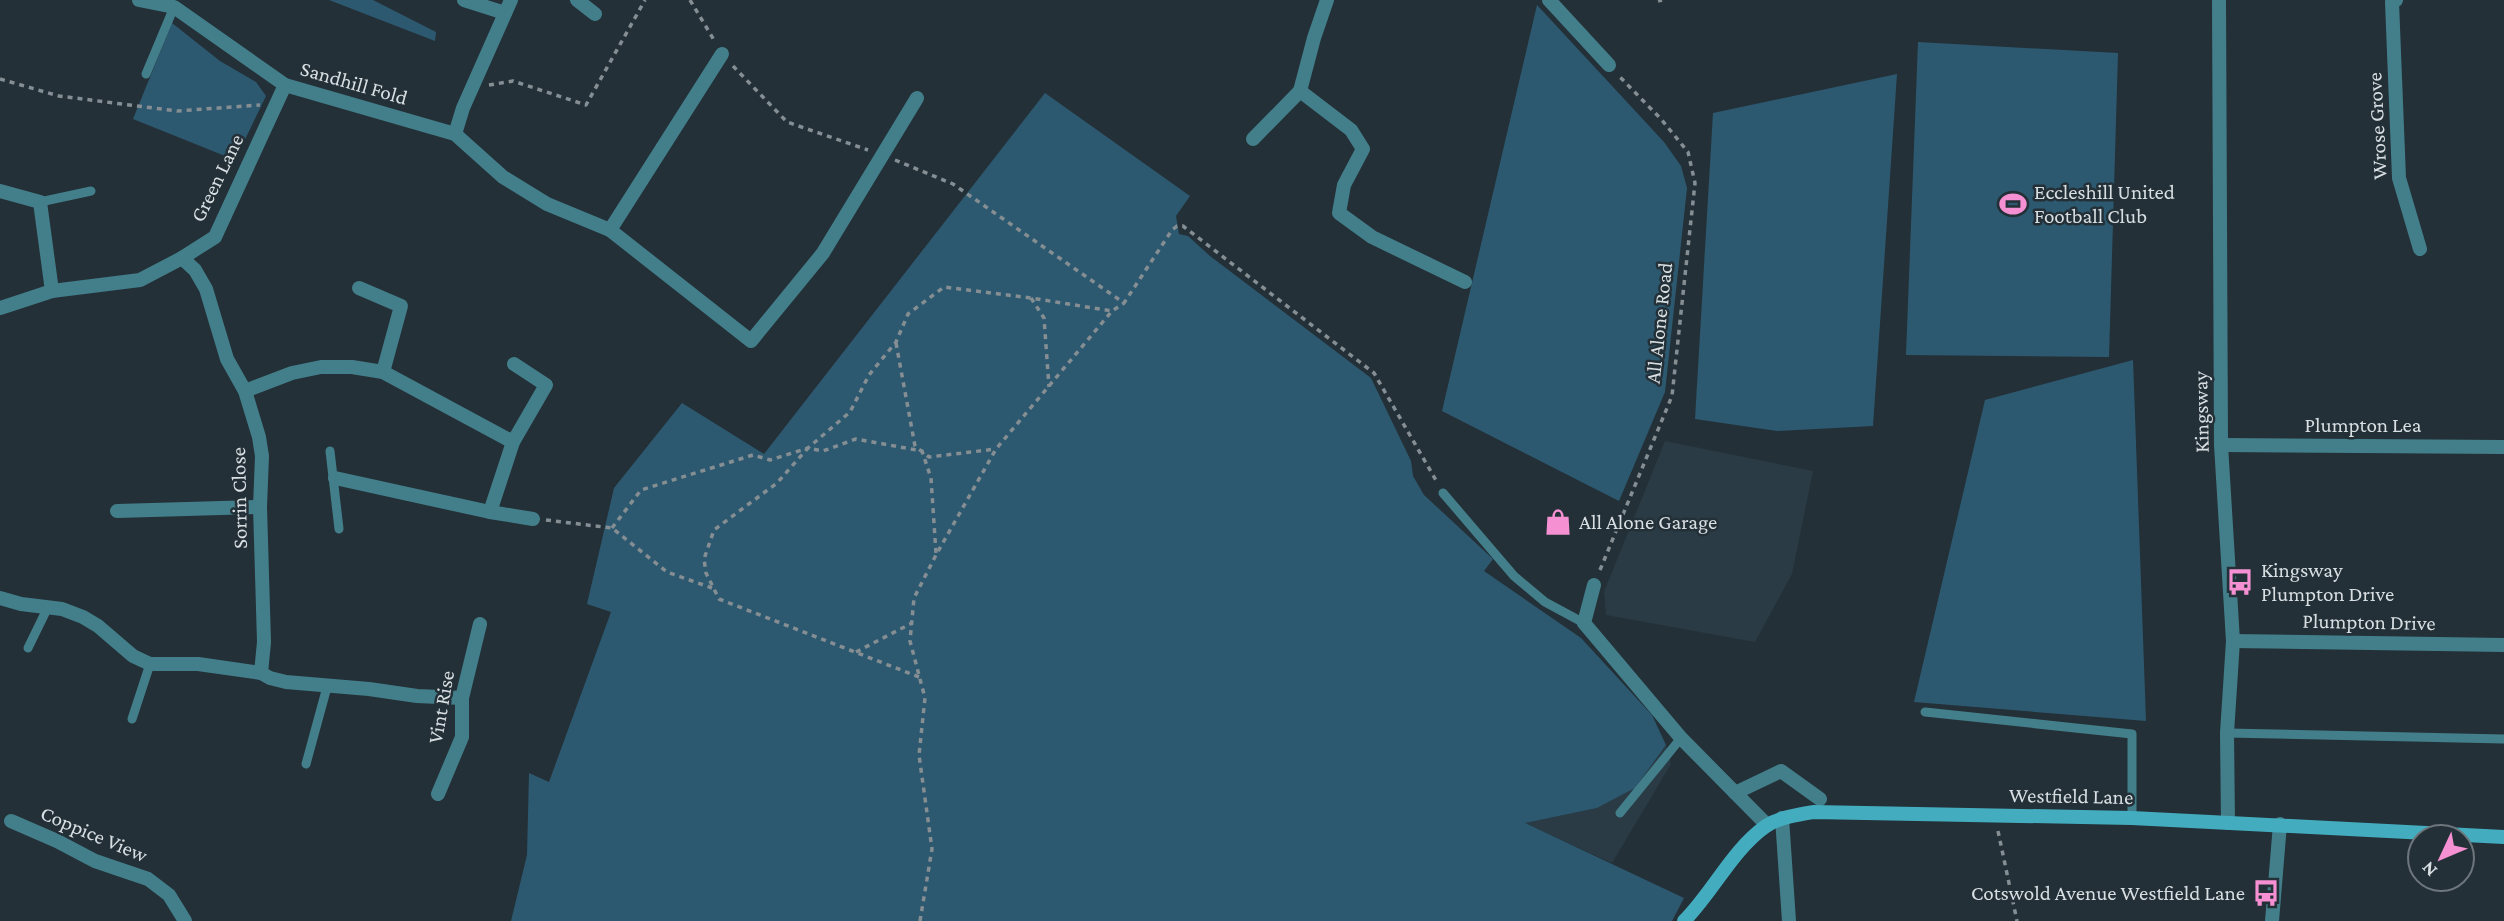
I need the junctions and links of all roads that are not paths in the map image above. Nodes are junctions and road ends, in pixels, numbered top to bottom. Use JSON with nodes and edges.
{"nodes":[{"id":1,"x":139,"y":0,"type":"edge"},
{"id":2,"x":464,"y":0,"type":"edge"},
{"id":3,"x":577,"y":0,"type":"edge"},
{"id":4,"x":1327,"y":0,"type":"edge"},
{"id":5,"x":1549,"y":0,"type":"edge"},
{"id":6,"x":2219,"y":0,"type":"edge"},
{"id":7,"x":2396,"y":0,"type":"edge"},
{"id":8,"x":174,"y":7,"type":"junction"},
{"id":9,"x":508,"y":7,"type":"edge"},
{"id":10,"x":595,"y":14,"type":"dead end"},
{"id":11,"x":722,"y":54,"type":"road end"},
{"id":12,"x":1609,"y":65,"type":"road end"},
{"id":13,"x":146,"y":74,"type":"dead end"},
{"id":14,"x":285,"y":85,"type":"junction"},
{"id":15,"x":1300,"y":91,"type":"junction"},
{"id":16,"x":917,"y":98,"type":"dead end"},
{"id":17,"x":455,"y":134,"type":"junction"},
{"id":18,"x":1253,"y":139,"type":"dead end"},
{"id":19,"x":0,"y":191,"type":"edge"},
{"id":20,"x":91,"y":191,"type":"dead end"},
{"id":21,"x":40,"y":202,"type":"junction"},
{"id":22,"x":610,"y":230,"type":"junction"},
{"id":23,"x":2420,"y":249,"type":"dead end"},
{"id":24,"x":182,"y":258,"type":"junction"},
{"id":25,"x":1465,"y":282,"type":"dead end"},
{"id":26,"x":359,"y":288,"type":"dead end"},
{"id":27,"x":51,"y":291,"type":"junction"},
{"id":28,"x":0,"y":308,"type":"edge"},
{"id":29,"x":514,"y":364,"type":"dead end"},
{"id":30,"x":383,"y":372,"type":"junction"},
{"id":31,"x":244,"y":391,"type":"junction"},
{"id":32,"x":513,"y":442,"type":"junction"},
{"id":33,"x":2221,"y":445,"type":"junction"},
{"id":34,"x":2504,"y":447,"type":"edge"},
{"id":35,"x":330,"y":451,"type":"dead end"},
{"id":36,"x":335,"y":478,"type":"junction"},
{"id":37,"x":1443,"y":493,"type":"road end"},
{"id":38,"x":260,"y":507,"type":"junction"},
{"id":39,"x":117,"y":511,"type":"dead end"},
{"id":40,"x":489,"y":512,"type":"junction"},
{"id":41,"x":533,"y":519,"type":"road end"},
{"id":42,"x":339,"y":529,"type":"dead end"},
{"id":43,"x":1594,"y":585,"type":"road end"},
{"id":44,"x":0,"y":598,"type":"edge"},
{"id":45,"x":48,"y":607,"type":"junction"},
{"id":46,"x":1584,"y":623,"type":"junction"},
{"id":47,"x":480,"y":625,"type":"dead end"},
{"id":48,"x":2232,"y":640,"type":"junction"},
{"id":49,"x":2504,"y":645,"type":"edge"},
{"id":50,"x":28,"y":648,"type":"dead end"},
{"id":51,"x":150,"y":664,"type":"junction"},
{"id":52,"x":261,"y":673,"type":"junction"},
{"id":53,"x":327,"y":687,"type":"junction"},
{"id":54,"x":462,"y":698,"type":"junction"},
{"id":55,"x":1925,"y":712,"type":"dead end"},
{"id":56,"x":132,"y":719,"type":"dead end"},
{"id":57,"x":2227,"y":733,"type":"junction"},
{"id":58,"x":1681,"y":738,"type":"junction"},
{"id":59,"x":2504,"y":739,"type":"edge"},
{"id":60,"x":306,"y":764,"type":"dead end"},
{"id":61,"x":1735,"y":793,"type":"junction"},
{"id":62,"x":438,"y":794,"type":"dead end"},
{"id":63,"x":1820,"y":799,"type":"dead end"},
{"id":64,"x":1620,"y":813,"type":"dead end"},
{"id":65,"x":1782,"y":818,"type":"junction"},
{"id":66,"x":2132,"y":818,"type":"junction"},
{"id":67,"x":11,"y":821,"type":"dead end"},
{"id":68,"x":2228,"y":823,"type":"junction"},
{"id":69,"x":2280,"y":824,"type":"junction"},
{"id":70,"x":1767,"y":825,"type":"junction"},
{"id":71,"x":2504,"y":837,"type":"edge"},
{"id":72,"x":185,"y":921,"type":"edge"},
{"id":73,"x":1684,"y":921,"type":"edge"},
{"id":74,"x":1789,"y":921,"type":"edge"},
{"id":75,"x":2272,"y":921,"type":"edge"}],
"edges":[{"from":1,"to":8,"type":"street","name":"Sandhill Fold"},
{"from":2,"to":9,"type":"street"},
{"from":3,"to":10,"type":"street"},
{"from":4,"to":15,"type":"street"},
{"from":5,"to":12,"type":"street"},
{"from":6,"to":33,"type":"street","name":"Kingsway"},
{"from":7,"to":23,"type":"street","name":"Wrose Grove"},
{"from":8,"to":13,"type":"lane"},
{"from":8,"to":14,"type":"street","name":"Sandhill Fold"},
{"from":9,"to":17,"type":"street"},
{"from":11,"to":22,"type":"street"},
{"from":14,"to":17,"type":"street","name":"Sandhill Fold"},
{"from":14,"to":24,"type":"street","name":"Green Lane"},
{"from":15,"to":18,"type":"street"},
{"from":15,"to":25,"type":"street"},
{"from":16,"to":22,"type":"street"},
{"from":17,"to":22,"type":"street"},
{"from":19,"to":21,"type":"street"},
{"from":20,"to":21,"type":"lane"},
{"from":21,"to":27,"type":"street"},
{"from":24,"to":27,"type":"street","name":"Green Lane"},
{"from":24,"to":31,"type":"street","name":"Sorrin Close"},
{"from":26,"to":30,"type":"street"},
{"from":27,"to":28,"type":"street","name":"Green Lane"},
{"from":29,"to":32,"type":"street"},
{"from":30,"to":31,"type":"street"},
{"from":30,"to":32,"type":"street"},
{"from":31,"to":38,"type":"street","name":"Sorrin Close"},
{"from":32,"to":40,"type":"street"},
{"from":33,"to":34,"type":"street","name":"Plumpton Lea"},
{"from":33,"to":48,"type":"street","name":"Kingsway"},
{"from":35,"to":36,"type":"lane"},
{"from":36,"to":40,"type":"street"},
{"from":36,"to":42,"type":"lane"},
{"from":37,"to":46,"type":"lane"},
{"from":38,"to":39,"type":"street"},
{"from":38,"to":52,"type":"street","name":"Sorrin Close"},
{"from":40,"to":41,"type":"street"},
{"from":43,"to":46,"type":"street"},
{"from":44,"to":45,"type":"street"},
{"from":45,"to":50,"type":"lane"},
{"from":45,"to":51,"type":"street"},
{"from":46,"to":58,"type":"street"},
{"from":47,"to":54,"type":"street","name":"Vint Rise"},
{"from":48,"to":49,"type":"street","name":"Plumpton Drive"},
{"from":48,"to":57,"type":"street","name":"Kingsway"},
{"from":51,"to":52,"type":"street"},
{"from":51,"to":56,"type":"lane"},
{"from":52,"to":53,"type":"street"},
{"from":53,"to":54,"type":"street"},
{"from":53,"to":60,"type":"lane"},
{"from":54,"to":62,"type":"street","name":"Vint Rise"},
{"from":55,"to":66,"type":"lane"},
{"from":57,"to":59,"type":"lane"},
{"from":57,"to":68,"type":"street","name":"Kingsway"},
{"from":58,"to":61,"type":"street"},
{"from":58,"to":64,"type":"lane"},
{"from":61,"to":63,"type":"street"},
{"from":61,"to":70,"type":"street"},
{"from":65,"to":66,"type":"street","name":"Westfield Lane"},
{"from":65,"to":70,"type":"street","name":"Westfield Lane"},
{"from":65,"to":74,"type":"street"},
{"from":66,"to":68,"type":"street","name":"Westfield Lane"},
{"from":67,"to":72,"type":"street","name":"Coppice View"},
{"from":68,"to":69,"type":"street","name":"Westfield Lane"},
{"from":69,"to":71,"type":"street","name":"Westfield Lane"},
{"from":69,"to":75,"type":"street"},
{"from":70,"to":73,"type":"street","name":"Westfield Lane"}]}
